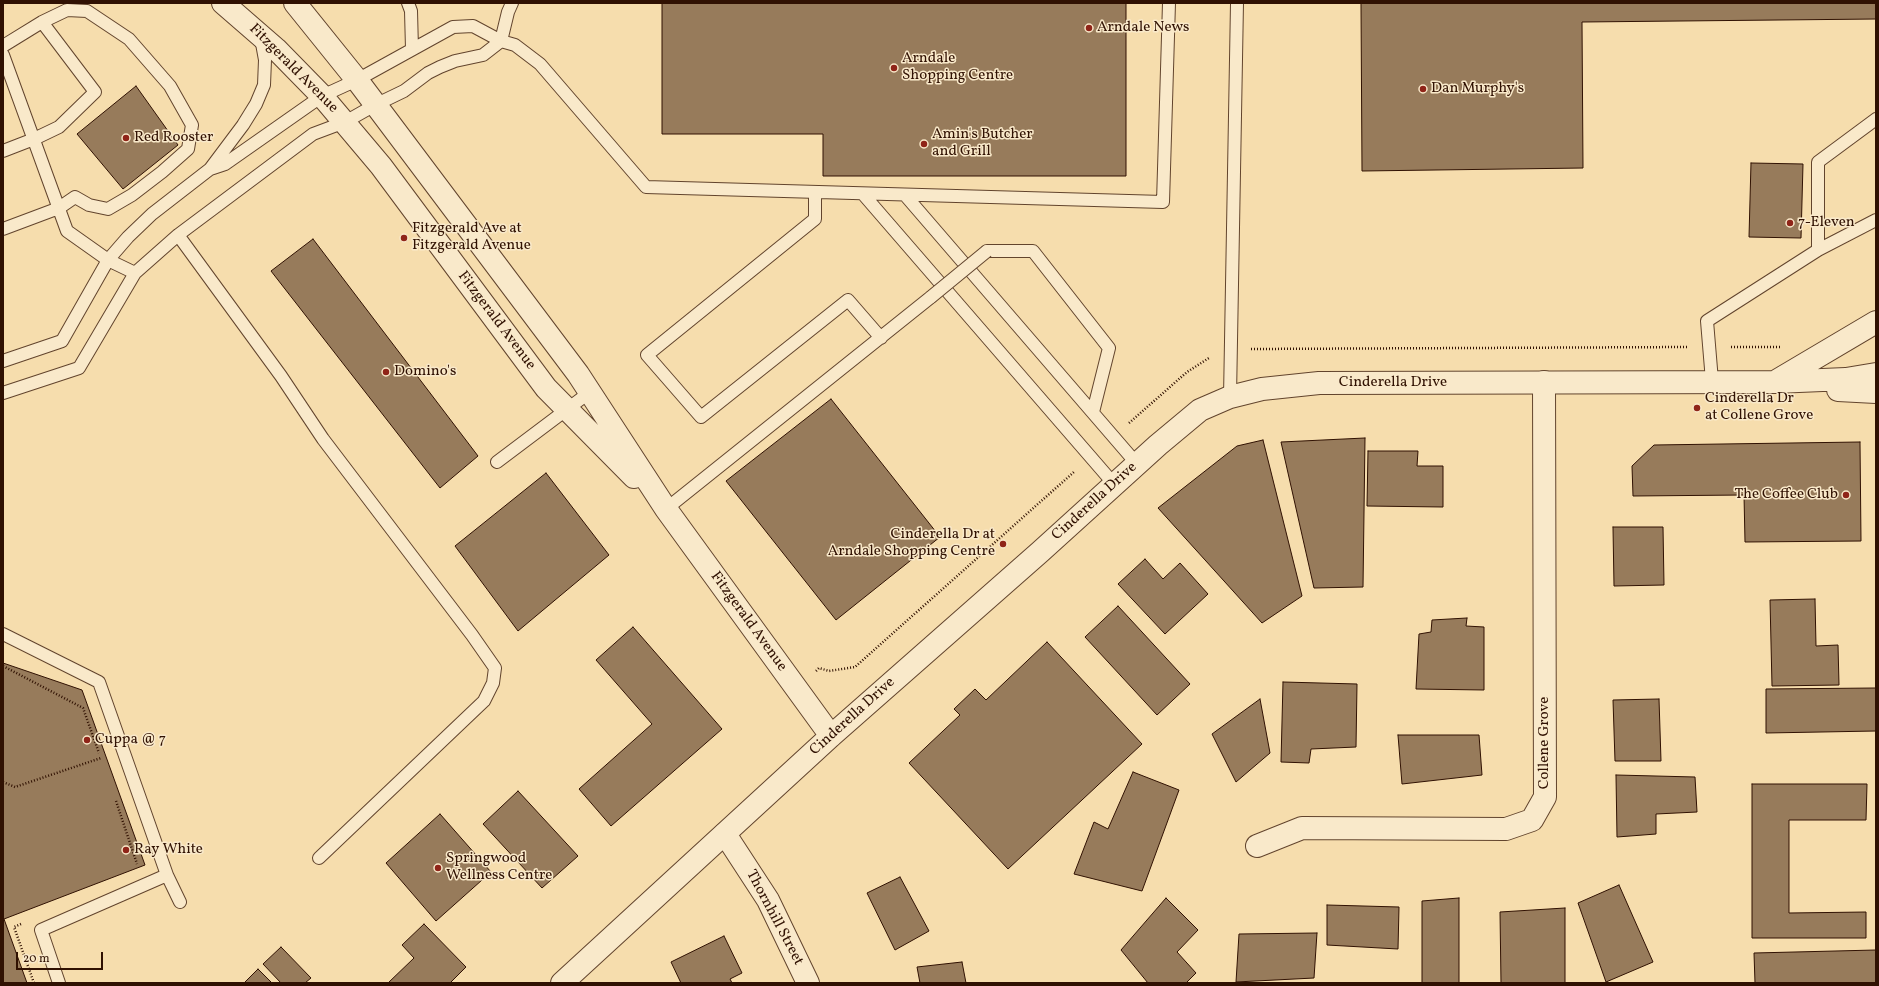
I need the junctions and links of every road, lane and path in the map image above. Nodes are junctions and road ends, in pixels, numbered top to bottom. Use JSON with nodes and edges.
{"nodes":[{"id":1,"x":223,"y":3,"type":"edge"},
{"id":2,"x":295,"y":3,"type":"edge"},
{"id":3,"x":408,"y":3,"type":"edge"},
{"id":4,"x":512,"y":3,"type":"edge"},
{"id":5,"x":1169,"y":3,"type":"edge"},
{"id":6,"x":1238,"y":3,"type":"edge"},
{"id":7,"x":42,"y":22,"type":"junction"},
{"id":8,"x":260,"y":34,"type":"junction"},
{"id":9,"x":501,"y":41,"type":"junction"},
{"id":10,"x":3,"y":46,"type":"edge"},
{"id":11,"x":412,"y":49,"type":"junction"},
{"id":12,"x":3,"y":55,"type":"edge"},
{"id":13,"x":5,"y":67,"type":"edge"},
{"id":14,"x":357,"y":80,"type":"junction"},
{"id":15,"x":322,"y":96,"type":"junction"},
{"id":16,"x":375,"y":105,"type":"junction"},
{"id":17,"x":1876,"y":119,"type":"edge"},
{"id":18,"x":345,"y":122,"type":"junction"},
{"id":19,"x":34,"y":139,"type":"junction"},
{"id":20,"x":3,"y":151,"type":"edge"},
{"id":21,"x":210,"y":169,"type":"junction"},
{"id":22,"x":815,"y":192,"type":"junction"},
{"id":23,"x":863,"y":194,"type":"junction"},
{"id":24,"x":905,"y":195,"type":"junction"},
{"id":25,"x":59,"y":208,"type":"junction"},
{"id":26,"x":1876,"y":220,"type":"edge"},
{"id":27,"x":3,"y":229,"type":"edge"},
{"id":28,"x":178,"y":235,"type":"junction"},
{"id":29,"x":1818,"y":250,"type":"junction"},
{"id":30,"x":108,"y":260,"type":"junction"},
{"id":31,"x":135,"y":273,"type":"junction"},
{"id":32,"x":1876,"y":322,"type":"edge"},
{"id":33,"x":881,"y":338,"type":"junction"},
{"id":34,"x":1709,"y":347,"type":"junction"},
{"id":35,"x":1784,"y":347,"type":"dead end"},
{"id":36,"x":1231,"y":352,"type":"junction"},
{"id":37,"x":3,"y":361,"type":"edge"},
{"id":38,"x":1876,"y":374,"type":"edge"},
{"id":39,"x":1712,"y":381,"type":"junction"},
{"id":40,"x":1544,"y":382,"type":"junction"},
{"id":41,"x":1775,"y":382,"type":"junction"},
{"id":42,"x":590,"y":392,"type":"junction"},
{"id":43,"x":1876,"y":392,"type":"edge"},
{"id":44,"x":3,"y":393,"type":"edge"},
{"id":45,"x":1230,"y":396,"type":"junction"},
{"id":46,"x":567,"y":409,"type":"junction"},
{"id":47,"x":1092,"y":412,"type":"junction"},
{"id":48,"x":1114,"y":437,"type":"junction"},
{"id":49,"x":1091,"y":457,"type":"junction"},
{"id":50,"x":498,"y":462,"type":"dead end"},
{"id":51,"x":1137,"y":464,"type":"junction"},
{"id":52,"x":1114,"y":484,"type":"junction"},
{"id":53,"x":666,"y":508,"type":"junction"},
{"id":54,"x":3,"y":634,"type":"edge"},
{"id":55,"x":3,"y":666,"type":"edge"},
{"id":56,"x":813,"y":673,"type":"dead end"},
{"id":57,"x":831,"y":736,"type":"junction"},
{"id":58,"x":101,"y":758,"type":"junction"},
{"id":59,"x":104,"y":765,"type":"dead end"},
{"id":60,"x":3,"y":782,"type":"edge"},
{"id":61,"x":114,"y":794,"type":"dead end"},
{"id":62,"x":725,"y":834,"type":"junction"},
{"id":63,"x":1257,"y":846,"type":"dead end"},
{"id":64,"x":319,"y":858,"type":"dead end"},
{"id":65,"x":138,"y":868,"type":"dead end"},
{"id":66,"x":167,"y":875,"type":"junction"},
{"id":67,"x":180,"y":902,"type":"dead end"},
{"id":68,"x":28,"y":921,"type":"dead end"},
{"id":69,"x":34,"y":983,"type":"edge"},
{"id":70,"x":59,"y":983,"type":"edge"},
{"id":71,"x":562,"y":983,"type":"edge"},
{"id":72,"x":808,"y":983,"type":"edge"}],
"edges":[{"from":1,"to":8,"type":"street","name":"Fitzgerald Avenue"},
{"from":2,"to":14,"type":"street","name":"Fitzgerald Avenue"},
{"from":3,"to":11,"type":"lane"},
{"from":4,"to":9,"type":"lane"},
{"from":5,"to":24,"type":"lane"},
{"from":6,"to":36,"type":"lane"},
{"from":7,"to":10,"type":"lane"},
{"from":7,"to":19,"type":"lane"},
{"from":7,"to":25,"type":"lane"},
{"from":8,"to":15,"type":"street","name":"Fitzgerald Avenue"},
{"from":8,"to":21,"type":"lane"},
{"from":9,"to":11,"type":"lane"},
{"from":9,"to":16,"type":"lane"},
{"from":9,"to":22,"type":"lane"},
{"from":11,"to":14,"type":"lane"},
{"from":12,"to":13,"type":"lane"},
{"from":13,"to":19,"type":"lane"},
{"from":14,"to":15,"type":"lane"},
{"from":14,"to":16,"type":"street","name":"Fitzgerald Avenue"},
{"from":15,"to":18,"type":"street","name":"Fitzgerald Avenue"},
{"from":15,"to":21,"type":"lane"},
{"from":16,"to":18,"type":"lane"},
{"from":16,"to":42,"type":"street","name":"Fitzgerald Avenue"},
{"from":17,"to":29,"type":"lane"},
{"from":18,"to":28,"type":"lane"},
{"from":18,"to":46,"type":"street","name":"Fitzgerald Avenue"},
{"from":19,"to":20,"type":"lane"},
{"from":19,"to":25,"type":"lane"},
{"from":21,"to":30,"type":"lane"},
{"from":22,"to":23,"type":"lane"},
{"from":22,"to":33,"type":"lane"},
{"from":23,"to":24,"type":"lane"},
{"from":23,"to":49,"type":"lane"},
{"from":24,"to":47,"type":"lane"},
{"from":25,"to":27,"type":"lane"},
{"from":25,"to":30,"type":"lane"},
{"from":26,"to":29,"type":"lane"},
{"from":28,"to":31,"type":"lane"},
{"from":28,"to":64,"type":"lane"},
{"from":29,"to":34,"type":"lane"},
{"from":30,"to":31,"type":"lane"},
{"from":30,"to":37,"type":"lane"},
{"from":31,"to":44,"type":"lane"},
{"from":32,"to":41,"type":"street"},
{"from":33,"to":47,"type":"lane","bridge":true},
{"from":33,"to":53,"type":"lane"},
{"from":34,"to":35,"type":"path"},
{"from":34,"to":36,"type":"path"},
{"from":34,"to":39,"type":"lane"},
{"from":36,"to":45,"type":"lane"},
{"from":36,"to":48,"type":"path"},
{"from":38,"to":41,"type":"street"},
{"from":39,"to":40,"type":"street","name":"Cinderella Drive"},
{"from":39,"to":41,"type":"street","name":"Cinderella Drive"},
{"from":40,"to":45,"type":"street","name":"Cinderella Drive"},
{"from":40,"to":63,"type":"street","name":"Collene Grove"},
{"from":41,"to":43,"type":"street"},
{"from":42,"to":46,"type":"lane"},
{"from":42,"to":53,"type":"street","name":"Fitzgerald Avenue"},
{"from":45,"to":51,"type":"street","name":"Cinderella Drive"},
{"from":46,"to":50,"type":"lane"},
{"from":46,"to":53,"type":"street","name":"Fitzgerald Avenue"},
{"from":47,"to":48,"type":"lane"},
{"from":48,"to":51,"type":"lane"},
{"from":49,"to":52,"type":"lane"},
{"from":49,"to":56,"type":"path"},
{"from":51,"to":52,"type":"street","name":"Cinderella Drive"},
{"from":52,"to":57,"type":"street","name":"Cinderella Drive"},
{"from":53,"to":57,"type":"street","name":"Fitzgerald Avenue"},
{"from":54,"to":66,"type":"lane"},
{"from":55,"to":58,"type":"path"},
{"from":57,"to":62,"type":"street","name":"Cinderella Drive"},
{"from":58,"to":59,"type":"path"},
{"from":58,"to":60,"type":"path"},
{"from":61,"to":65,"type":"path"},
{"from":62,"to":71,"type":"street","name":"Cinderella Drive"},
{"from":62,"to":72,"type":"street","name":"Thornhill Street"},
{"from":66,"to":67,"type":"lane"},
{"from":66,"to":70,"type":"lane"},
{"from":68,"to":69,"type":"path"}]}
